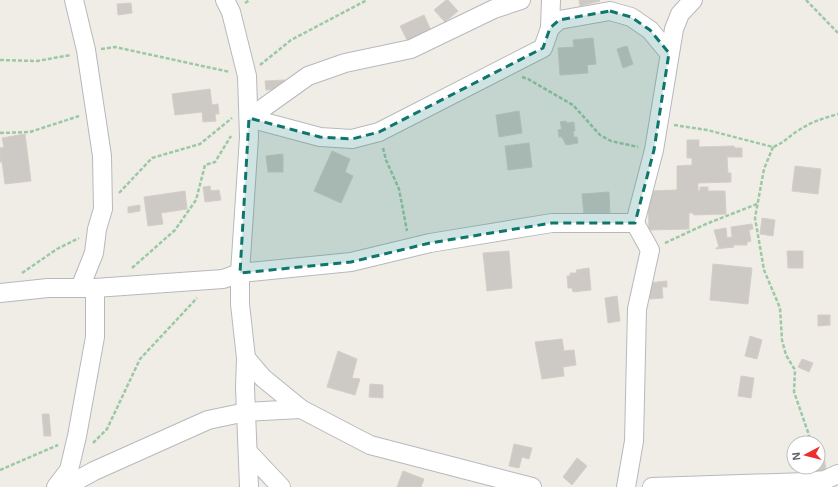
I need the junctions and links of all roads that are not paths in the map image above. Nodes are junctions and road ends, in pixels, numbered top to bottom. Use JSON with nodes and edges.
{"nodes":[{"id":1,"x":74,"y":0,"type":"edge"},
{"id":2,"x":225,"y":0,"type":"edge"},
{"id":3,"x":521,"y":0,"type":"edge"},
{"id":4,"x":551,"y":0,"type":"edge"},
{"id":5,"x":693,"y":0,"type":"edge"},
{"id":6,"x":550,"y":28,"type":"junction"},
{"id":7,"x":669,"y":53,"type":"junction"},
{"id":8,"x":249,"y":115,"type":"junction"},
{"id":9,"x":635,"y":223,"type":"junction"},
{"id":10,"x":240,"y":273,"type":"junction"},
{"id":11,"x":87,"y":288,"type":"junction"},
{"id":12,"x":0,"y":293,"type":"edge"},
{"id":13,"x":246,"y":358,"type":"junction"},
{"id":14,"x":301,"y":409,"type":"junction"},
{"id":15,"x":246,"y":412,"type":"junction"},
{"id":16,"x":248,"y":452,"type":"junction"},
{"id":17,"x":838,"y":474,"type":"edge"},
{"id":18,"x":56,"y":487,"type":"edge"},
{"id":19,"x":65,"y":487,"type":"edge"},
{"id":20,"x":249,"y":487,"type":"edge"},
{"id":21,"x":281,"y":487,"type":"edge"},
{"id":22,"x":532,"y":487,"type":"edge"},
{"id":23,"x":626,"y":487,"type":"edge"},
{"id":24,"x":652,"y":487,"type":"edge"}],
"edges":[{"from":1,"to":11,"type":"street"},
{"from":2,"to":8,"type":"street"},
{"from":3,"to":8,"type":"street"},
{"from":4,"to":6,"type":"street"},
{"from":5,"to":7,"type":"street"},
{"from":6,"to":7,"type":"street"},
{"from":6,"to":8,"type":"street"},
{"from":7,"to":9,"type":"street"},
{"from":8,"to":10,"type":"street"},
{"from":9,"to":10,"type":"street"},
{"from":9,"to":23,"type":"street"},
{"from":10,"to":11,"type":"street"},
{"from":10,"to":13,"type":"street"},
{"from":11,"to":12,"type":"street"},
{"from":11,"to":18,"type":"street"},
{"from":13,"to":14,"type":"street"},
{"from":13,"to":15,"type":"street"},
{"from":14,"to":15,"type":"street"},
{"from":14,"to":22,"type":"street"},
{"from":15,"to":16,"type":"street"},
{"from":15,"to":19,"type":"street"},
{"from":16,"to":20,"type":"street"},
{"from":16,"to":21,"type":"street"},
{"from":17,"to":24,"type":"street"}]}
